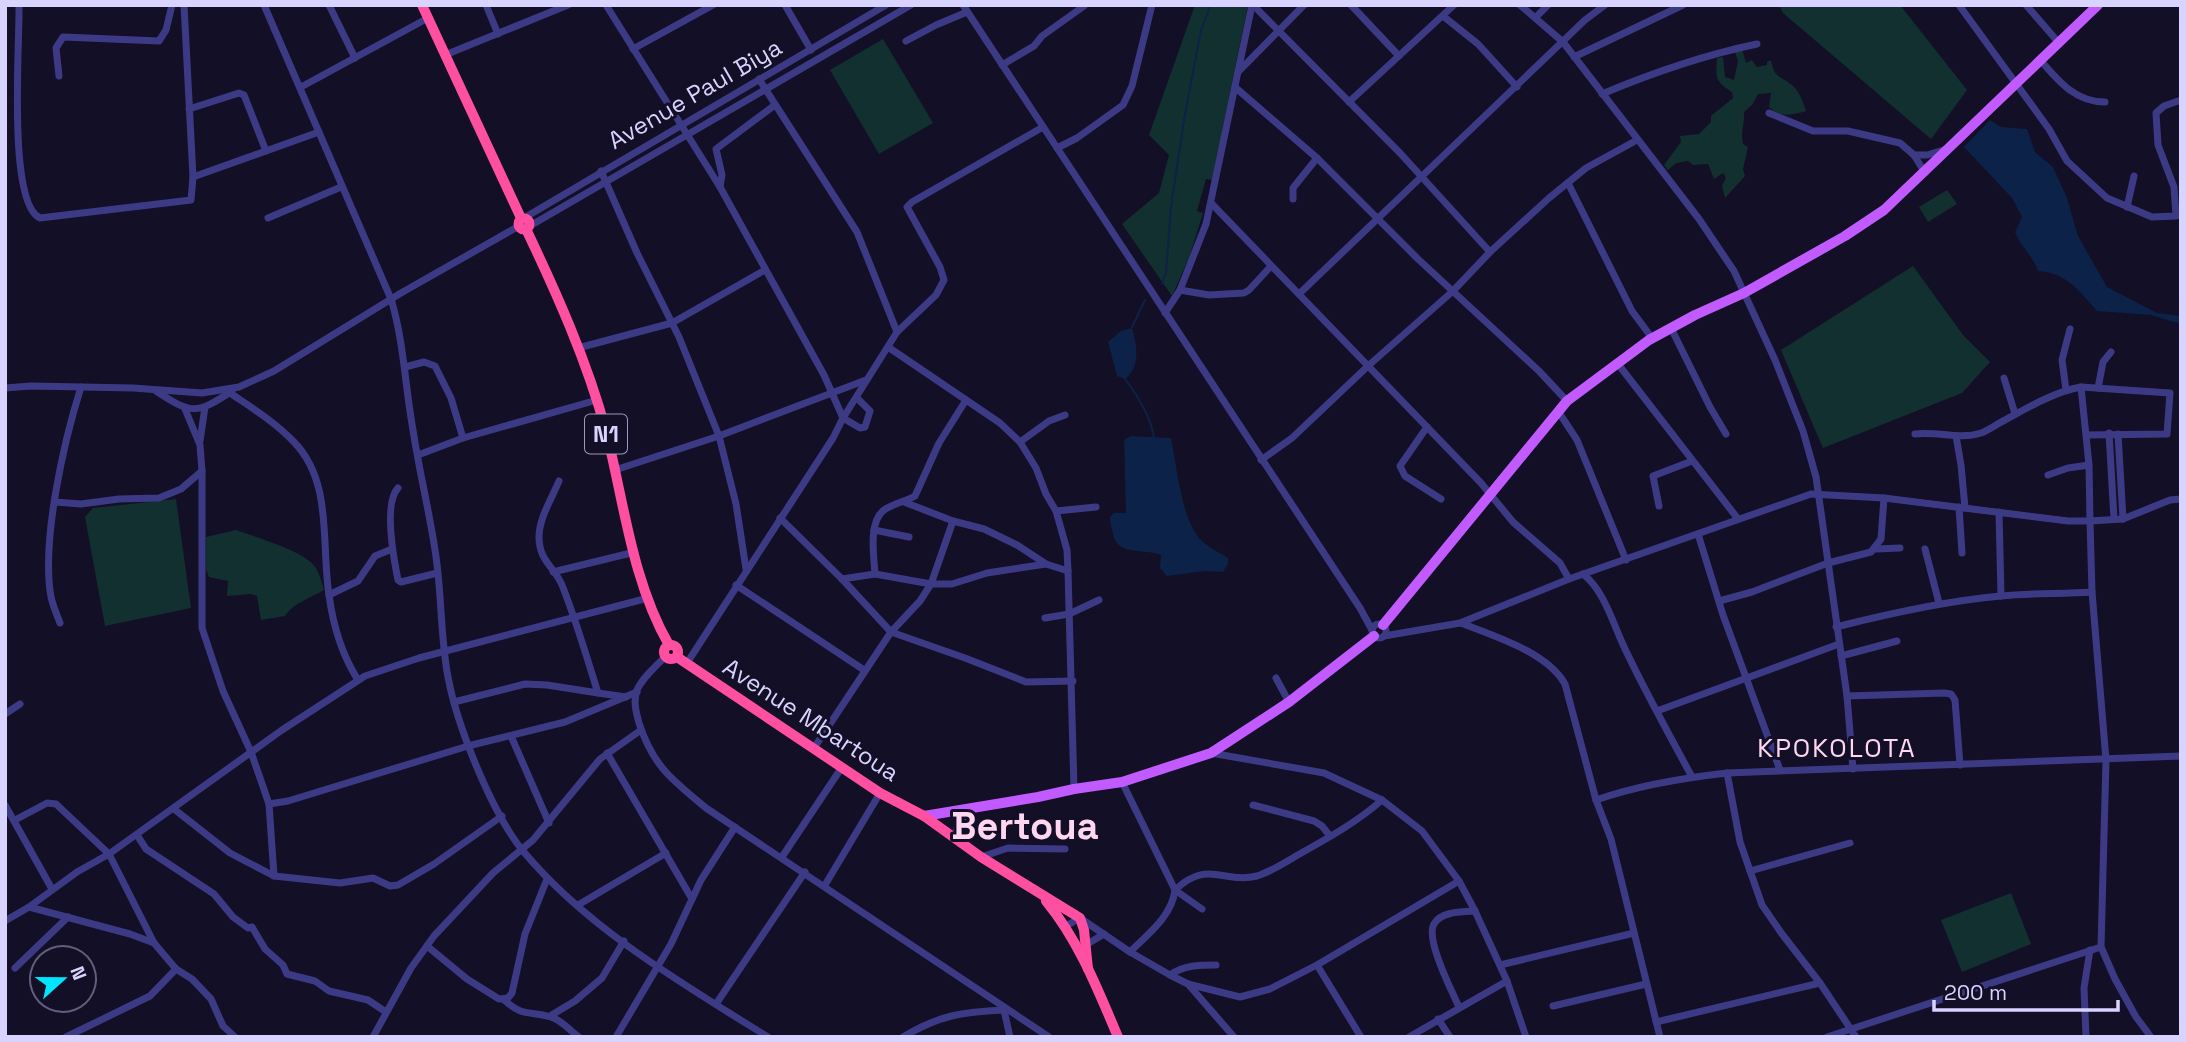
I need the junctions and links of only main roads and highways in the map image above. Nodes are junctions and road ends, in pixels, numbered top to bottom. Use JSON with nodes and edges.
{"nodes":[{"id":1,"x":422,"y":5,"type":"edge"},
{"id":2,"x":2098,"y":5,"type":"edge"},
{"id":3,"x":965,"y":810,"type":"junction"},
{"id":4,"x":924,"y":816,"type":"junction"},
{"id":5,"x":960,"y":840,"type":"junction"},
{"id":6,"x":1038,"y":892,"type":"junction"},
{"id":7,"x":1082,"y":946,"type":"junction"},
{"id":8,"x":1118,"y":1037,"type":"edge"}],
"edges":[{"from":1,"to":4,"type":"highway","name":"Avenue Mbartoua","number":"N1"},
{"from":2,"to":3,"type":"main road"},
{"from":3,"to":4,"type":"main road"},
{"from":3,"to":5,"type":"main road"},
{"from":4,"to":5,"type":"highway","name":"Avenue Mbartoua"},
{"from":5,"to":6,"type":"highway","name":"Avenue Mbartoua"},
{"from":6,"to":7,"type":"highway"},
{"from":6,"to":7,"type":"highway","name":"Avenue Mbartoua"},
{"from":7,"to":8,"type":"highway"}]}
